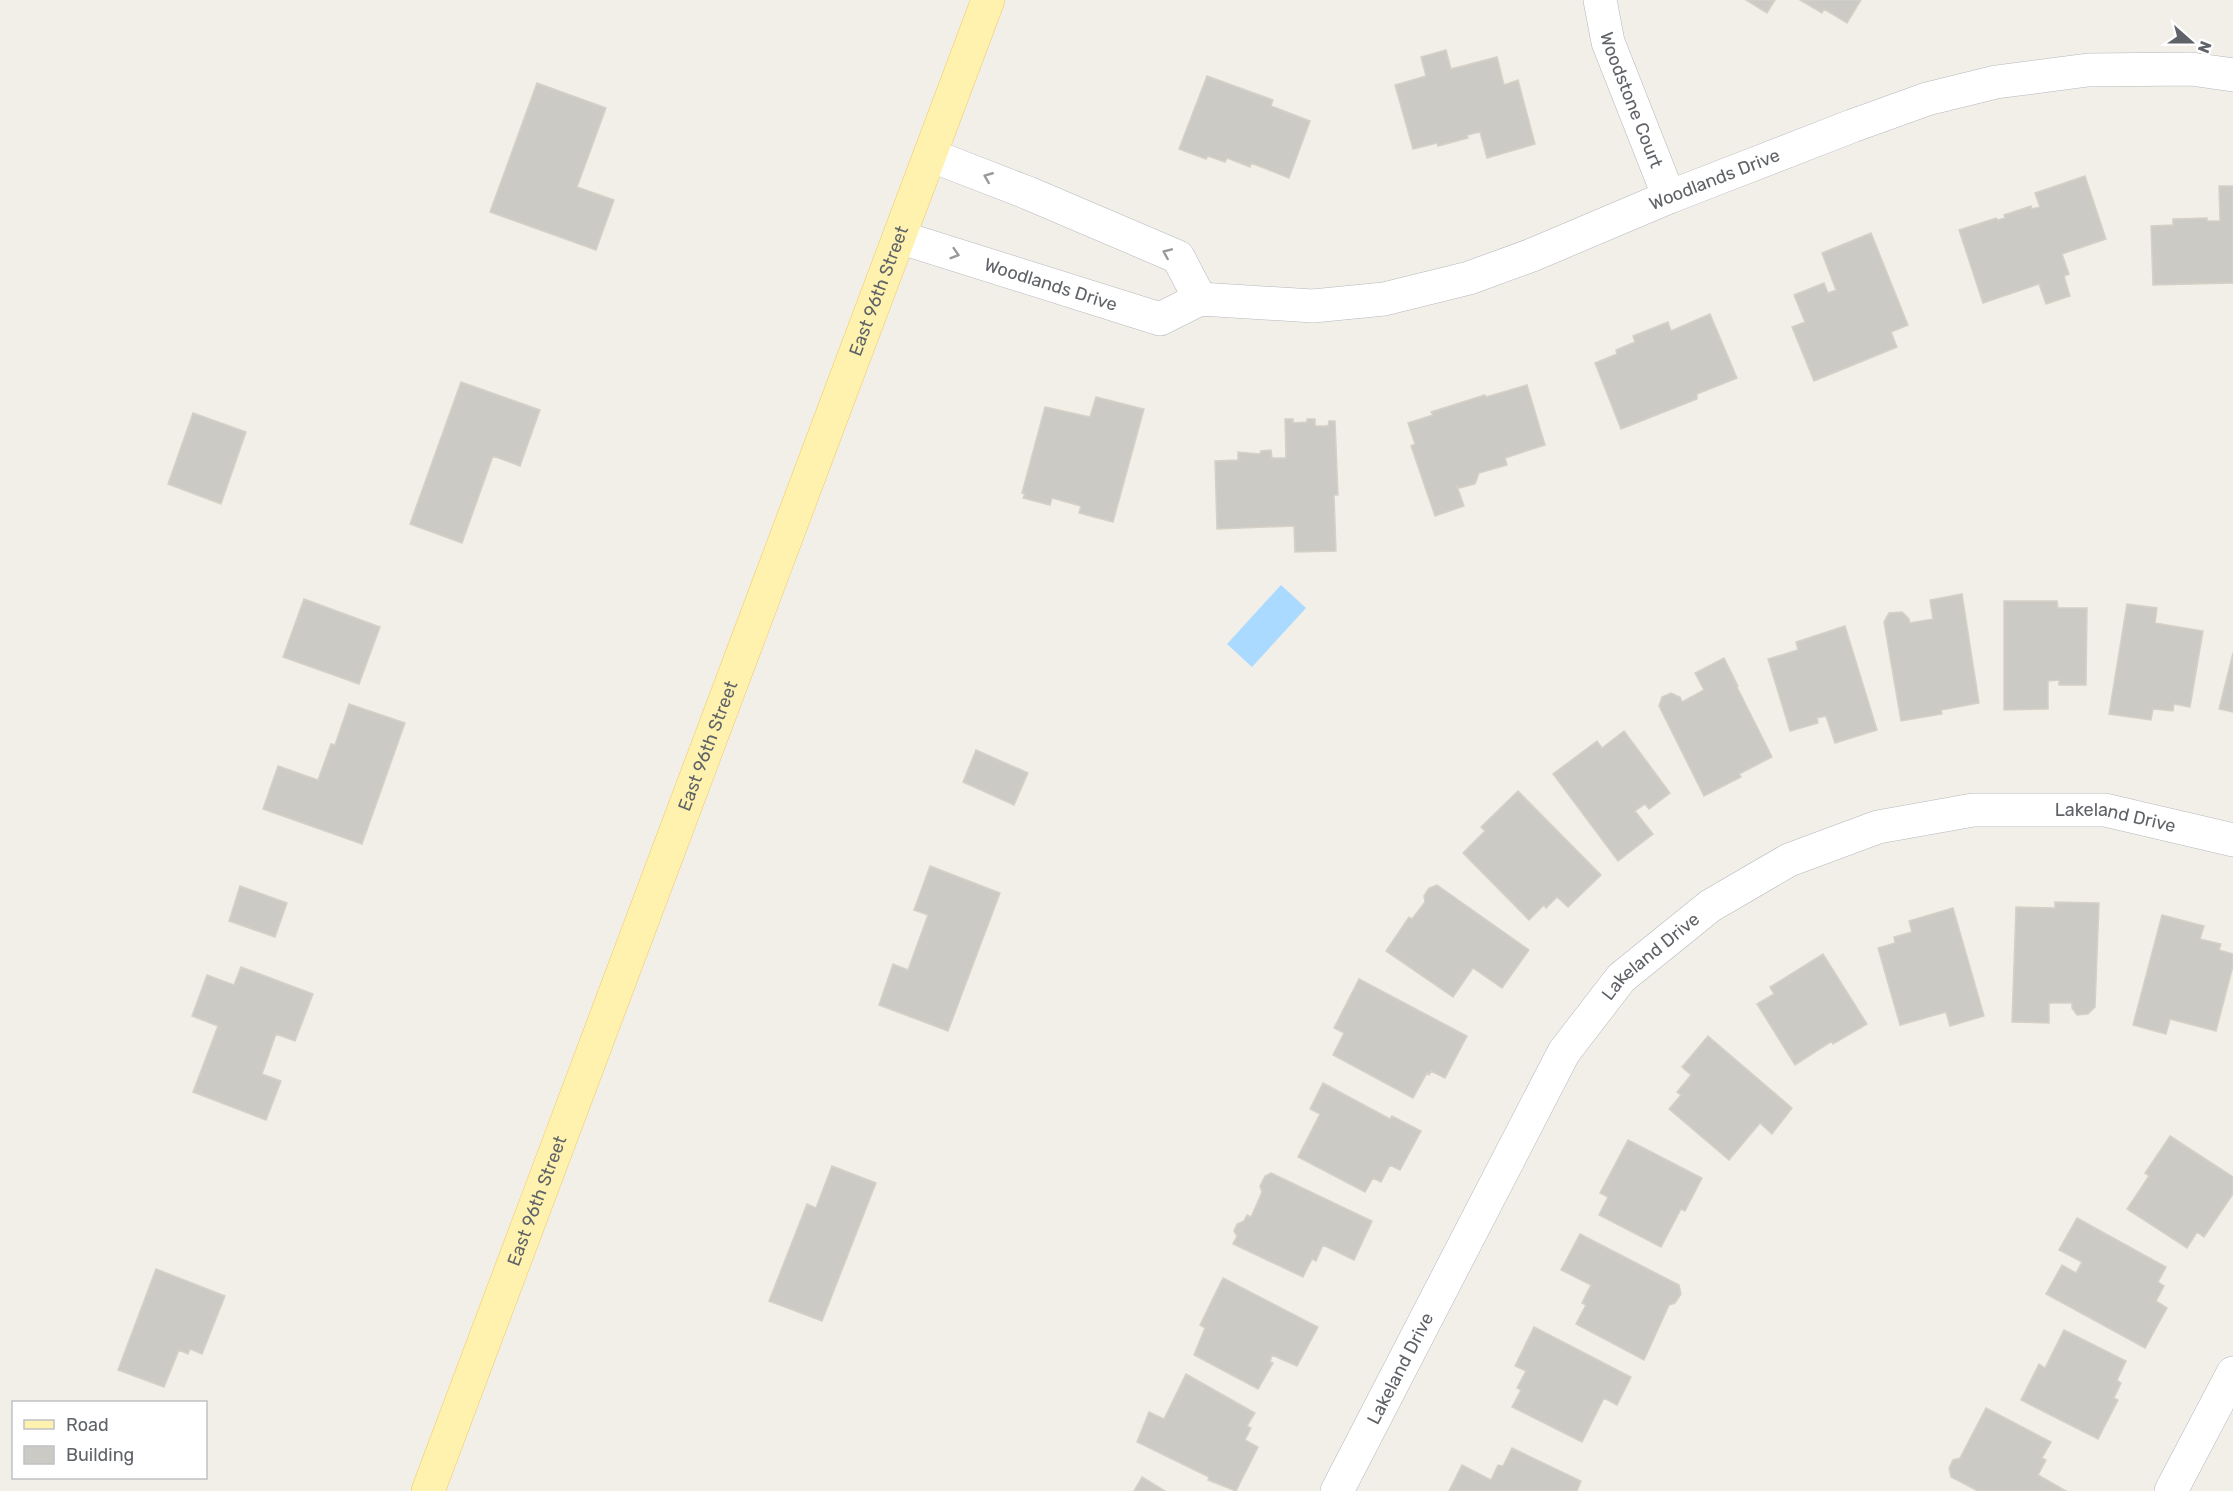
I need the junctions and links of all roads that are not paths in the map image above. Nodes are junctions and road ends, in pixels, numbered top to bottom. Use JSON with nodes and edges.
{"nodes":[{"id":1,"x":988,"y":0,"type":"edge"},
{"id":2,"x":1600,"y":0,"type":"edge"},
{"id":3,"x":2233,"y":75,"type":"edge"},
{"id":4,"x":930,"y":154,"type":"junction"},
{"id":5,"x":1669,"y":197,"type":"junction"},
{"id":6,"x":899,"y":237,"type":"junction"},
{"id":7,"x":1200,"y":299,"type":"junction"},
{"id":8,"x":2233,"y":840,"type":"edge"},
{"id":9,"x":2233,"y":1373,"type":"edge"},
{"id":10,"x":428,"y":1491,"type":"edge"},
{"id":11,"x":1337,"y":1491,"type":"edge"},
{"id":12,"x":2171,"y":1491,"type":"edge"}],
"edges":[{"from":1,"to":4,"type":"main road","name":"East 96th Street"},
{"from":2,"to":5,"type":"street","name":"Woodstone Court"},
{"from":3,"to":5,"type":"street","name":"Woodlands Drive"},
{"from":4,"to":6,"type":"main road","name":"East 96th Street"},
{"from":7,"to":4,"type":"street","one_way":true},
{"from":5,"to":7,"type":"street","name":"Woodlands Drive"},
{"from":6,"to":7,"type":"street","name":"Woodlands Drive","one_way":true},
{"from":6,"to":10,"type":"main road","name":"East 96th Street"},
{"from":8,"to":11,"type":"street","name":"Lakeland Drive"},
{"from":9,"to":12,"type":"street"}]}
